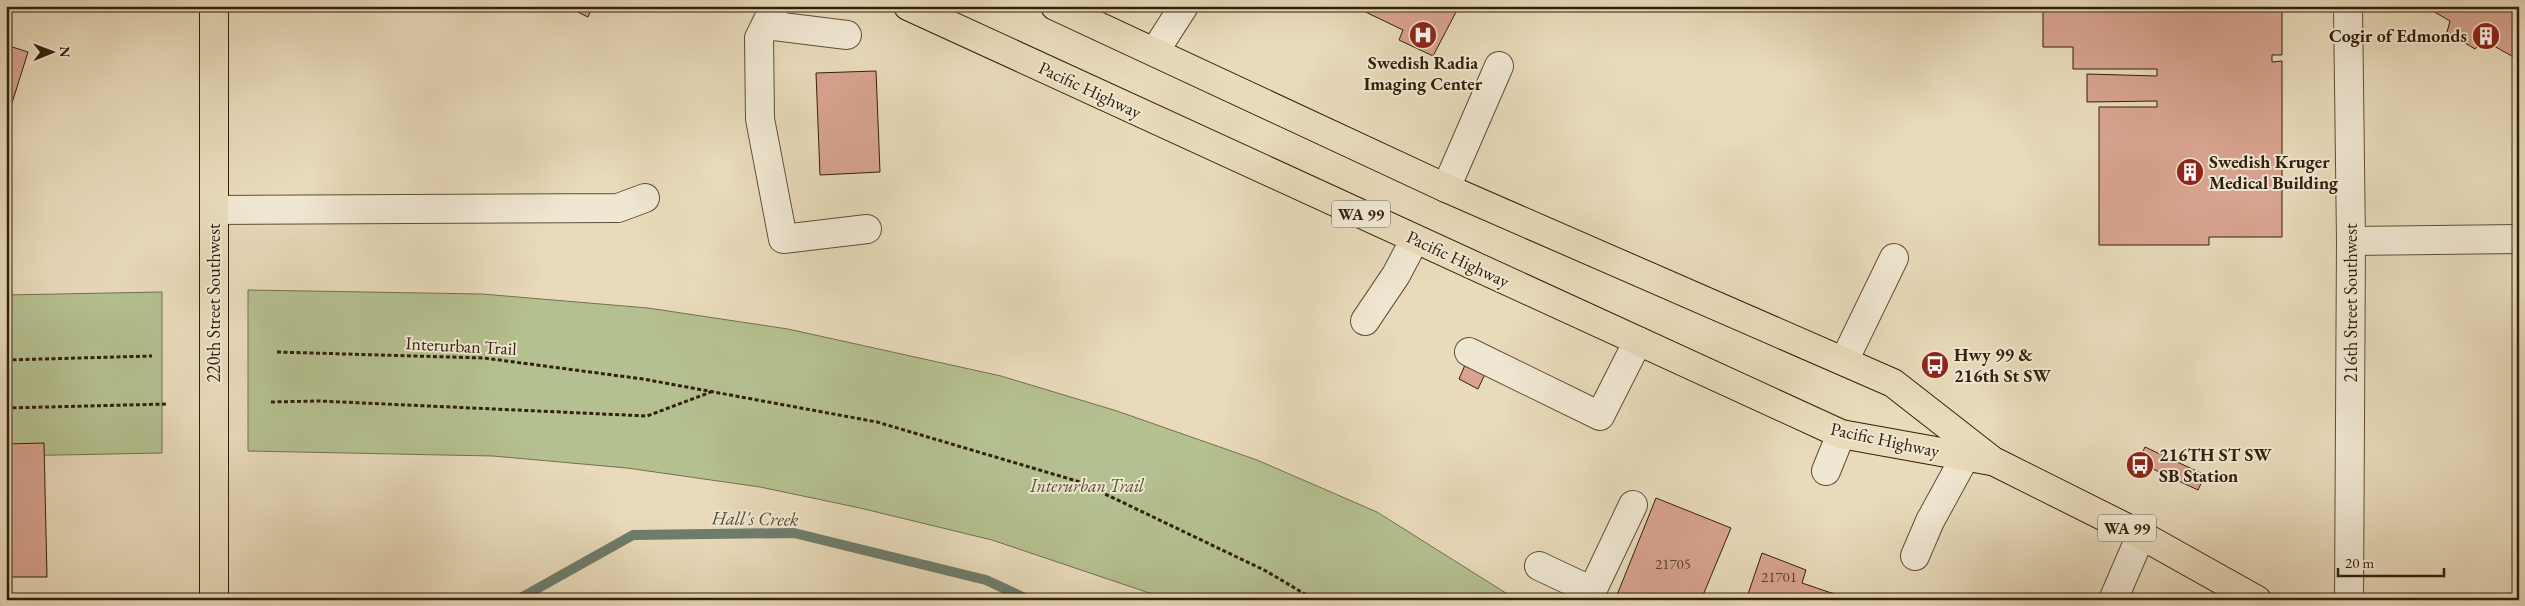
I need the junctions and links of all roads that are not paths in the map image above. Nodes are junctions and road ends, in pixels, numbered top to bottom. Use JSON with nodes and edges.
{"nodes":[{"id":1,"x":214,"y":6,"type":"edge"},
{"id":2,"x":908,"y":6,"type":"edge"},
{"id":3,"x":1055,"y":6,"type":"edge"},
{"id":4,"x":1184,"y":6,"type":"edge"},
{"id":5,"x":2348,"y":6,"type":"edge"},
{"id":6,"x":771,"y":16,"type":"edge"},
{"id":7,"x":847,"y":35,"type":"dead end"},
{"id":8,"x":1155,"y":51,"type":"junction"},
{"id":9,"x":1499,"y":66,"type":"dead end"},
{"id":10,"x":1446,"y":188,"type":"junction"},
{"id":11,"x":645,"y":198,"type":"dead end"},
{"id":12,"x":214,"y":210,"type":"junction"},
{"id":13,"x":867,"y":229,"type":"dead end"},
{"id":14,"x":2519,"y":238,"type":"edge"},
{"id":15,"x":1415,"y":239,"type":"junction"},
{"id":16,"x":2351,"y":241,"type":"junction"},
{"id":17,"x":1894,"y":258,"type":"dead end"},
{"id":18,"x":1365,"y":321,"type":"dead end"},
{"id":19,"x":1638,"y":341,"type":"junction"},
{"id":20,"x":1469,"y":352,"type":"dead end"},
{"id":21,"x":1844,"y":360,"type":"junction"},
{"id":22,"x":1841,"y":434,"type":"junction"},
{"id":23,"x":1965,"y":457,"type":"junction"},
{"id":24,"x":1993,"y":461,"type":"junction"},
{"id":25,"x":1826,"y":471,"type":"dead end"},
{"id":26,"x":1633,"y":505,"type":"dead end"},
{"id":27,"x":2142,"y":535,"type":"junction"},
{"id":28,"x":1915,"y":556,"type":"dead end"},
{"id":29,"x":1538,"y":566,"type":"dead end"},
{"id":30,"x":214,"y":600,"type":"edge"},
{"id":31,"x":2113,"y":600,"type":"edge"},
{"id":32,"x":2257,"y":600,"type":"edge"},
{"id":33,"x":2349,"y":600,"type":"edge"}],
"edges":[{"from":1,"to":12,"type":"main road","name":"220th Street Southwest"},
{"from":2,"to":15,"type":"main road","name":"Pacific Highway","number":"WA 99"},
{"from":3,"to":8,"type":"main road","name":"Pacific Highway","number":"WA 99"},
{"from":4,"to":8,"type":"street"},
{"from":5,"to":16,"type":"street","name":"216th Street Southwest"},
{"from":6,"to":7,"type":"street"},
{"from":6,"to":13,"type":"street"},
{"from":8,"to":10,"type":"main road","name":"Pacific Highway","number":"WA 99"},
{"from":9,"to":10,"type":"street"},
{"from":10,"to":21,"type":"main road","name":"Pacific Highway","number":"WA 99"},
{"from":11,"to":12,"type":"street"},
{"from":12,"to":30,"type":"main road","name":"220th Street Southwest"},
{"from":14,"to":16,"type":"street"},
{"from":15,"to":18,"type":"street"},
{"from":15,"to":19,"type":"main road","name":"Pacific Highway","number":"WA 99"},
{"from":16,"to":33,"type":"street","name":"216th Street Southwest"},
{"from":17,"to":21,"type":"street"},
{"from":19,"to":20,"type":"street"},
{"from":19,"to":22,"type":"main road","name":"Pacific Highway","number":"WA 99"},
{"from":21,"to":24,"type":"main road","name":"Pacific Highway","number":"WA 99"},
{"from":22,"to":23,"type":"main road","name":"Pacific Highway","number":"WA 99"},
{"from":22,"to":25,"type":"street"},
{"from":23,"to":24,"type":"main road","name":"Pacific Highway","number":"WA 99"},
{"from":23,"to":28,"type":"street"},
{"from":24,"to":27,"type":"main road","name":"Pacific Highway","number":"WA 99"},
{"from":26,"to":29,"type":"street"},
{"from":27,"to":31,"type":"street"},
{"from":27,"to":32,"type":"main road","name":"Pacific Highway","number":"WA 99"}]}
